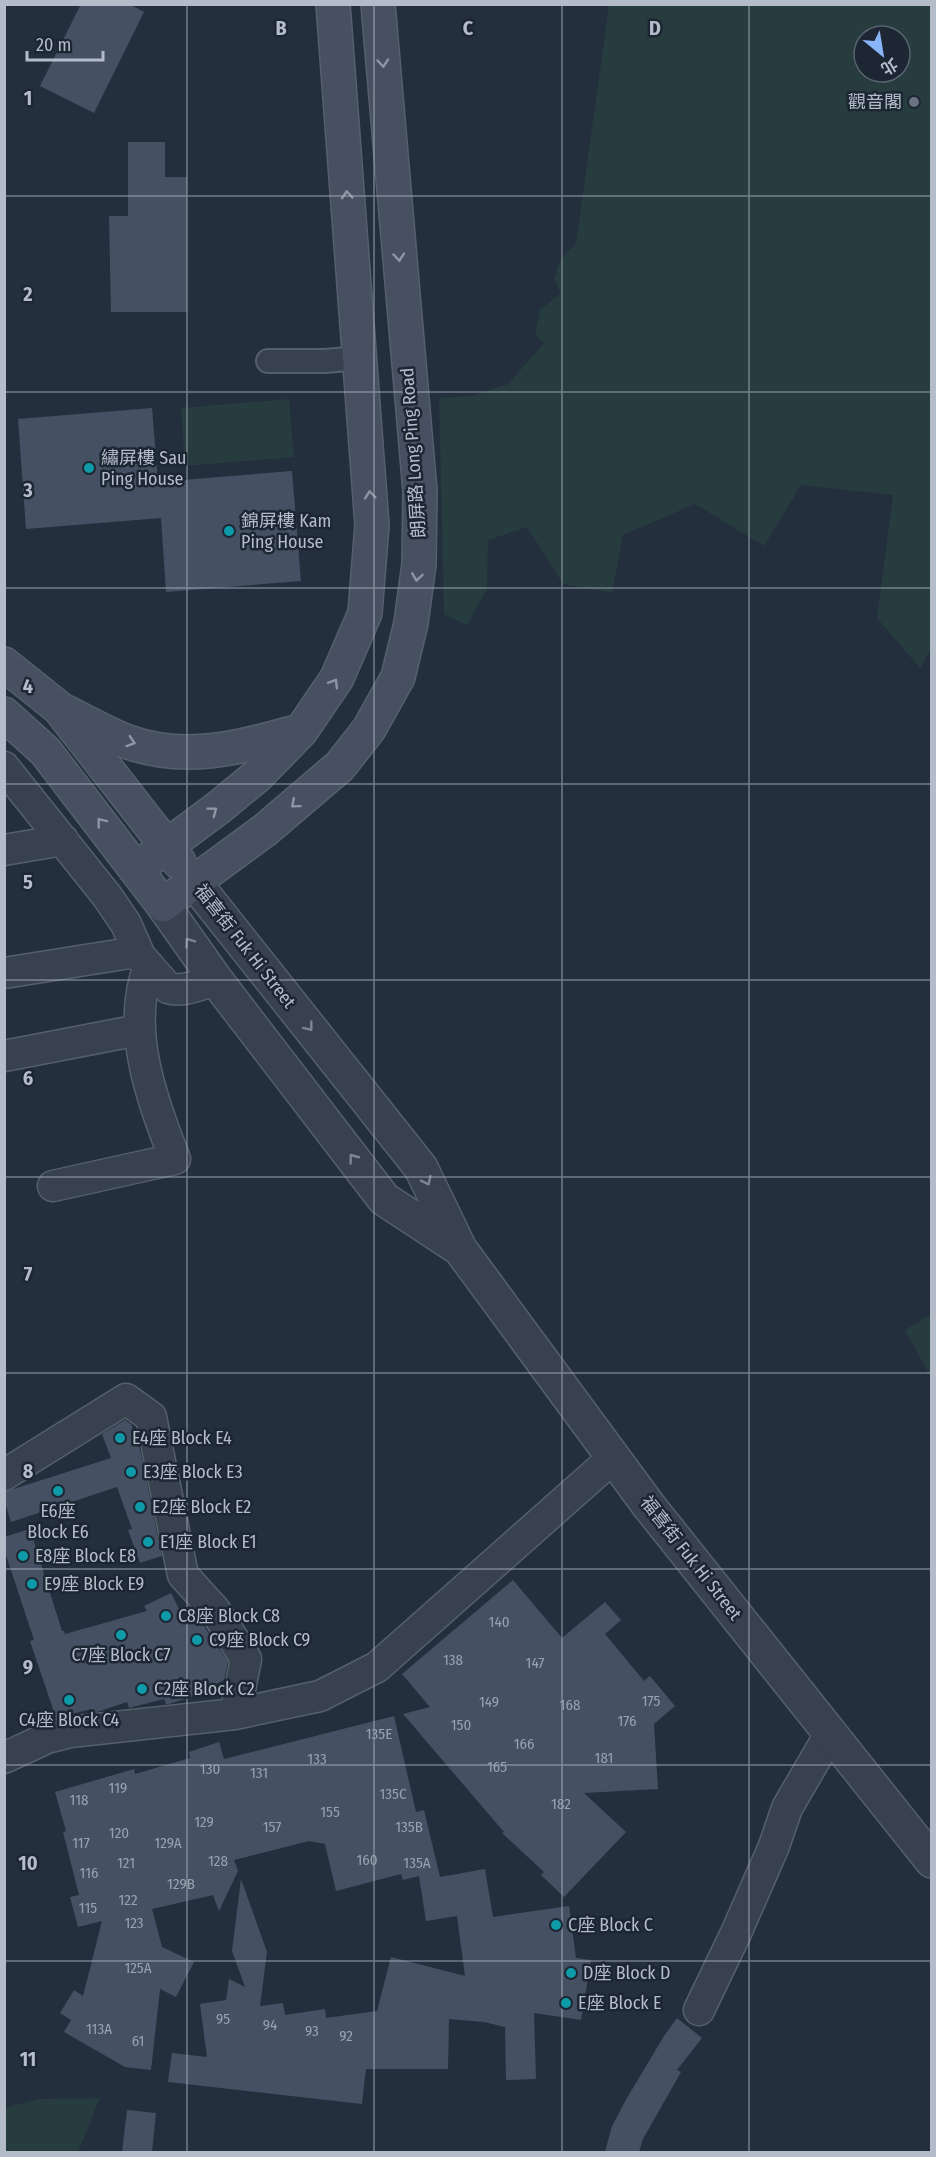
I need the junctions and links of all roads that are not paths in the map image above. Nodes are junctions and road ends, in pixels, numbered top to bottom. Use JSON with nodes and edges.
{"nodes":[{"id":1,"x":333,"y":4,"type":"edge"},
{"id":2,"x":378,"y":4,"type":"edge"},
{"id":3,"x":358,"y":358,"type":"junction"},
{"id":4,"x":268,"y":361,"type":"dead end"},
{"id":5,"x":4,"y":664,"type":"edge"},
{"id":6,"x":58,"y":708,"type":"junction"},
{"id":7,"x":4,"y":714,"type":"edge"},
{"id":8,"x":301,"y":731,"type":"junction"},
{"id":9,"x":4,"y":767,"type":"edge"},
{"id":10,"x":63,"y":840,"type":"junction"},
{"id":11,"x":166,"y":846,"type":"junction"},
{"id":12,"x":4,"y":850,"type":"edge"},
{"id":13,"x":136,"y":869,"type":"junction"},
{"id":14,"x":194,"y":882,"type":"junction"},
{"id":15,"x":163,"y":905,"type":"junction"},
{"id":16,"x":144,"y":961,"type":"junction"},
{"id":17,"x":4,"y":973,"type":"edge"},
{"id":18,"x":216,"y":980,"type":"junction"},
{"id":19,"x":139,"y":1030,"type":"junction"},
{"id":20,"x":4,"y":1056,"type":"edge"},
{"id":21,"x":53,"y":1186,"type":"dead end"},
{"id":22,"x":460,"y":1248,"type":"junction"},
{"id":23,"x":614,"y":1458,"type":"junction"},
{"id":24,"x":4,"y":1476,"type":"edge"},
{"id":25,"x":235,"y":1714,"type":"junction"},
{"id":26,"x":830,"y":1734,"type":"junction"},
{"id":27,"x":4,"y":1758,"type":"edge"},
{"id":28,"x":932,"y":1861,"type":"edge"},
{"id":29,"x":699,"y":2010,"type":"dead end"}],
"edges":[{"from":3,"to":1,"type":"main road","one_way":true},
{"from":2,"to":14,"type":"main road","name":"朗屏路 Long Ping Road","one_way":true},
{"from":3,"to":4,"type":"street"},
{"from":8,"to":3,"type":"main road","one_way":true},
{"from":5,"to":6,"type":"main road","name":"福喜街 Fuk Hi Street"},
{"from":6,"to":8,"type":"main road","one_way":true},
{"from":6,"to":11,"type":"main road","name":"福喜街 Fuk Hi Street"},
{"from":13,"to":7,"type":"main road","name":"福喜街 Fuk Hi Street","one_way":true},
{"from":11,"to":8,"type":"main road","one_way":true},
{"from":9,"to":10,"type":"street"},
{"from":10,"to":12,"type":"street"},
{"from":10,"to":16,"type":"street"},
{"from":11,"to":13,"type":"main road"},
{"from":11,"to":14,"type":"main road","name":"福喜街 Fuk Hi Street"},
{"from":13,"to":15,"type":"main road","name":"福喜街 Fuk Hi Street"},
{"from":14,"to":15,"type":"main road","name":"朗屏路 Long Ping Road"},
{"from":14,"to":22,"type":"street","name":"福喜街 Fuk Hi Street","one_way":true},
{"from":18,"to":15,"type":"street","name":"福喜街 Fuk Hi Street","one_way":true},
{"from":16,"to":17,"type":"street"},
{"from":16,"to":18,"type":"street"},
{"from":16,"to":19,"type":"street"},
{"from":22,"to":18,"type":"street","name":"福喜街 Fuk Hi Street","one_way":true},
{"from":19,"to":20,"type":"street"},
{"from":19,"to":21,"type":"street"},
{"from":22,"to":23,"type":"street","name":"福喜街 Fuk Hi Street"},
{"from":23,"to":25,"type":"street"},
{"from":23,"to":26,"type":"street","name":"福喜街 Fuk Hi Street"},
{"from":24,"to":25,"type":"street"},
{"from":25,"to":27,"type":"street"},
{"from":26,"to":28,"type":"street","name":"福喜街 Fuk Hi Street"},
{"from":26,"to":29,"type":"street"}]}
